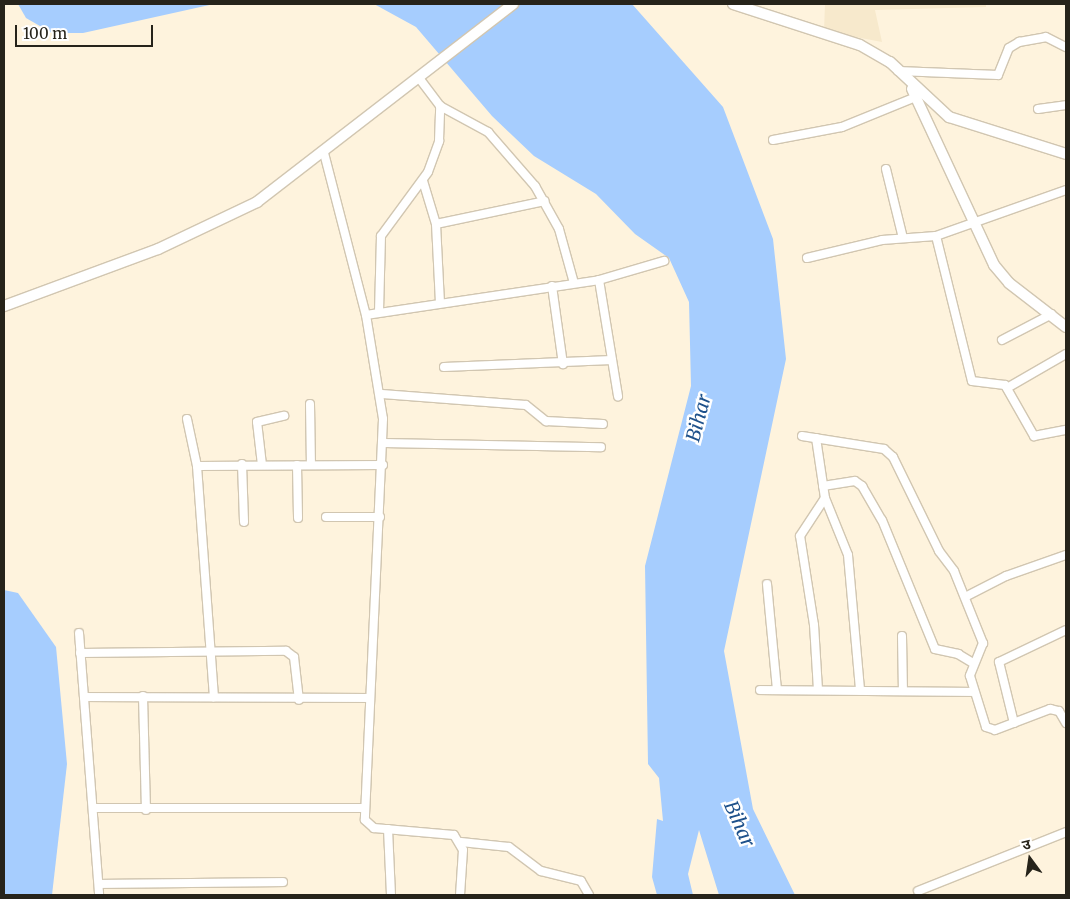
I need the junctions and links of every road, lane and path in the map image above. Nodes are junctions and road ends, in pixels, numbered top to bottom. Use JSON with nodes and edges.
{"nodes":[{"id":1,"x":513,"y":4,"type":"edge"},
{"id":2,"x":732,"y":4,"type":"edge"},
{"id":3,"x":1066,"y":47,"type":"edge"},
{"id":4,"x":898,"y":71,"type":"junction"},
{"id":5,"x":419,"y":78,"type":"junction"},
{"id":6,"x":910,"y":84,"type":"junction"},
{"id":7,"x":916,"y":97,"type":"junction"},
{"id":8,"x":1066,"y":105,"type":"edge"},
{"id":9,"x":440,"y":106,"type":"junction"},
{"id":10,"x":1038,"y":108,"type":"dead end"},
{"id":11,"x":773,"y":140,"type":"dead end"},
{"id":12,"x":324,"y":154,"type":"junction"},
{"id":13,"x":1066,"y":154,"type":"edge"},
{"id":14,"x":886,"y":169,"type":"dead end"},
{"id":15,"x":422,"y":181,"type":"junction"},
{"id":16,"x":1066,"y":190,"type":"edge"},
{"id":17,"x":545,"y":201,"type":"junction"},
{"id":18,"x":973,"y":219,"type":"junction"},
{"id":19,"x":436,"y":224,"type":"junction"},
{"id":20,"x":936,"y":236,"type":"junction"},
{"id":21,"x":903,"y":238,"type":"junction"},
{"id":22,"x":808,"y":258,"type":"dead end"},
{"id":23,"x":664,"y":261,"type":"dead end"},
{"id":24,"x":599,"y":280,"type":"junction"},
{"id":25,"x":574,"y":283,"type":"junction"},
{"id":26,"x":552,"y":286,"type":"junction"},
{"id":27,"x":440,"y":303,"type":"junction"},
{"id":28,"x":4,"y":306,"type":"edge"},
{"id":29,"x":379,"y":312,"type":"junction"},
{"id":30,"x":1052,"y":314,"type":"junction"},
{"id":31,"x":366,"y":315,"type":"junction"},
{"id":32,"x":1066,"y":326,"type":"edge"},
{"id":33,"x":1002,"y":340,"type":"dead end"},
{"id":34,"x":1066,"y":354,"type":"edge"},
{"id":35,"x":612,"y":360,"type":"junction"},
{"id":36,"x":564,"y":364,"type":"junction"},
{"id":37,"x":444,"y":366,"type":"dead end"},
{"id":38,"x":1007,"y":388,"type":"junction"},
{"id":39,"x":382,"y":394,"type":"junction"},
{"id":40,"x":618,"y":396,"type":"dead end"},
{"id":41,"x":310,"y":404,"type":"dead end"},
{"id":42,"x":284,"y":416,"type":"dead end"},
{"id":43,"x":187,"y":420,"type":"dead end"},
{"id":44,"x":602,"y":424,"type":"dead end"},
{"id":45,"x":1066,"y":430,"type":"edge"},
{"id":46,"x":802,"y":436,"type":"dead end"},
{"id":47,"x":816,"y":438,"type":"junction"},
{"id":48,"x":384,"y":443,"type":"junction"},
{"id":49,"x":601,"y":447,"type":"dead end"},
{"id":50,"x":242,"y":464,"type":"junction"},
{"id":51,"x":262,"y":464,"type":"junction"},
{"id":52,"x":297,"y":465,"type":"junction"},
{"id":53,"x":311,"y":465,"type":"junction"},
{"id":54,"x":383,"y":465,"type":"junction"},
{"id":55,"x":197,"y":466,"type":"junction"},
{"id":56,"x":822,"y":486,"type":"junction"},
{"id":57,"x":826,"y":498,"type":"junction"},
{"id":58,"x":326,"y":517,"type":"dead end"},
{"id":59,"x":380,"y":517,"type":"junction"},
{"id":60,"x":298,"y":518,"type":"dead end"},
{"id":61,"x":244,"y":522,"type":"dead end"},
{"id":62,"x":1066,"y":555,"type":"edge"},
{"id":63,"x":768,"y":584,"type":"dead end"},
{"id":64,"x":965,"y":597,"type":"junction"},
{"id":65,"x":1066,"y":630,"type":"edge"},
{"id":66,"x":79,"y":634,"type":"dead end"},
{"id":67,"x":902,"y":636,"type":"dead end"},
{"id":68,"x":210,"y":650,"type":"junction"},
{"id":69,"x":80,"y":653,"type":"junction"},
{"id":70,"x":973,"y":664,"type":"junction"},
{"id":71,"x":760,"y":690,"type":"dead end"},
{"id":72,"x":777,"y":690,"type":"junction"},
{"id":73,"x":818,"y":690,"type":"junction"},
{"id":74,"x":860,"y":690,"type":"junction"},
{"id":75,"x":903,"y":690,"type":"junction"},
{"id":76,"x":974,"y":692,"type":"junction"},
{"id":77,"x":143,"y":696,"type":"junction"},
{"id":78,"x":84,"y":697,"type":"junction"},
{"id":79,"x":214,"y":697,"type":"junction"},
{"id":80,"x":368,"y":698,"type":"junction"},
{"id":81,"x":300,"y":700,"type":"junction"},
{"id":82,"x":1014,"y":723,"type":"junction"},
{"id":83,"x":1066,"y":723,"type":"edge"},
{"id":84,"x":95,"y":808,"type":"junction"},
{"id":85,"x":364,"y":808,"type":"junction"},
{"id":86,"x":146,"y":810,"type":"junction"},
{"id":87,"x":388,"y":828,"type":"junction"},
{"id":88,"x":1066,"y":832,"type":"edge"},
{"id":89,"x":461,"y":842,"type":"junction"},
{"id":90,"x":283,"y":882,"type":"dead end"},
{"id":91,"x":99,"y":884,"type":"junction"},
{"id":92,"x":918,"y":891,"type":"dead end"},
{"id":93,"x":99,"y":895,"type":"edge"},
{"id":94,"x":391,"y":895,"type":"edge"},
{"id":95,"x":460,"y":895,"type":"edge"},
{"id":96,"x":589,"y":895,"type":"edge"}],
"edges":[{"from":1,"to":5,"type":"street"},
{"from":2,"to":4,"type":"street"},
{"from":3,"to":4,"type":"street"},
{"from":4,"to":6,"type":"street"},
{"from":5,"to":9,"type":"street"},
{"from":5,"to":12,"type":"street"},
{"from":6,"to":7,"type":"street"},
{"from":6,"to":13,"type":"street"},
{"from":7,"to":11,"type":"street"},
{"from":7,"to":18,"type":"street"},
{"from":8,"to":10,"type":"street"},
{"from":9,"to":15,"type":"street"},
{"from":9,"to":17,"type":"street"},
{"from":12,"to":28,"type":"street"},
{"from":12,"to":31,"type":"street"},
{"from":14,"to":21,"type":"street"},
{"from":15,"to":19,"type":"street"},
{"from":15,"to":29,"type":"street"},
{"from":16,"to":18,"type":"street"},
{"from":17,"to":19,"type":"street"},
{"from":17,"to":25,"type":"street"},
{"from":18,"to":20,"type":"street"},
{"from":18,"to":30,"type":"street"},
{"from":19,"to":27,"type":"street"},
{"from":20,"to":21,"type":"street"},
{"from":20,"to":38,"type":"street"},
{"from":21,"to":22,"type":"street"},
{"from":23,"to":24,"type":"street"},
{"from":24,"to":25,"type":"street"},
{"from":24,"to":35,"type":"street"},
{"from":25,"to":26,"type":"street"},
{"from":26,"to":27,"type":"street"},
{"from":26,"to":36,"type":"street"},
{"from":27,"to":29,"type":"street"},
{"from":29,"to":31,"type":"street"},
{"from":30,"to":32,"type":"street"},
{"from":30,"to":33,"type":"street"},
{"from":31,"to":39,"type":"street"},
{"from":34,"to":38,"type":"street"},
{"from":35,"to":36,"type":"street"},
{"from":35,"to":40,"type":"street"},
{"from":36,"to":37,"type":"street"},
{"from":38,"to":45,"type":"street"},
{"from":39,"to":44,"type":"street"},
{"from":39,"to":48,"type":"street"},
{"from":41,"to":53,"type":"street"},
{"from":42,"to":51,"type":"street"},
{"from":43,"to":55,"type":"street"},
{"from":46,"to":47,"type":"street"},
{"from":47,"to":56,"type":"street"},
{"from":47,"to":64,"type":"street"},
{"from":48,"to":49,"type":"street"},
{"from":48,"to":54,"type":"street"},
{"from":50,"to":51,"type":"street"},
{"from":50,"to":55,"type":"street"},
{"from":50,"to":61,"type":"street"},
{"from":51,"to":52,"type":"street"},
{"from":52,"to":53,"type":"street"},
{"from":52,"to":60,"type":"street"},
{"from":53,"to":54,"type":"street"},
{"from":54,"to":59,"type":"street"},
{"from":55,"to":68,"type":"street"},
{"from":56,"to":57,"type":"street"},
{"from":56,"to":70,"type":"street"},
{"from":57,"to":73,"type":"street"},
{"from":57,"to":74,"type":"street"},
{"from":58,"to":59,"type":"street"},
{"from":59,"to":80,"type":"street"},
{"from":62,"to":64,"type":"street"},
{"from":63,"to":72,"type":"street"},
{"from":64,"to":70,"type":"street"},
{"from":65,"to":82,"type":"street"},
{"from":66,"to":69,"type":"street"},
{"from":67,"to":75,"type":"street"},
{"from":68,"to":69,"type":"street"},
{"from":68,"to":79,"type":"street"},
{"from":68,"to":81,"type":"street"},
{"from":69,"to":78,"type":"street"},
{"from":70,"to":76,"type":"street"},
{"from":71,"to":72,"type":"street"},
{"from":72,"to":73,"type":"street"},
{"from":73,"to":74,"type":"street"},
{"from":74,"to":75,"type":"street"},
{"from":75,"to":76,"type":"street"},
{"from":76,"to":82,"type":"street"},
{"from":77,"to":78,"type":"street"},
{"from":77,"to":79,"type":"street"},
{"from":77,"to":86,"type":"street"},
{"from":78,"to":84,"type":"street"},
{"from":79,"to":81,"type":"street"},
{"from":80,"to":81,"type":"street"},
{"from":80,"to":85,"type":"street"},
{"from":82,"to":83,"type":"street"},
{"from":84,"to":86,"type":"street"},
{"from":84,"to":91,"type":"street"},
{"from":85,"to":86,"type":"street"},
{"from":85,"to":87,"type":"street"},
{"from":87,"to":89,"type":"street"},
{"from":87,"to":94,"type":"street"},
{"from":88,"to":92,"type":"street"},
{"from":89,"to":95,"type":"street"},
{"from":89,"to":96,"type":"street"},
{"from":90,"to":91,"type":"street"},
{"from":91,"to":93,"type":"street"}]}
